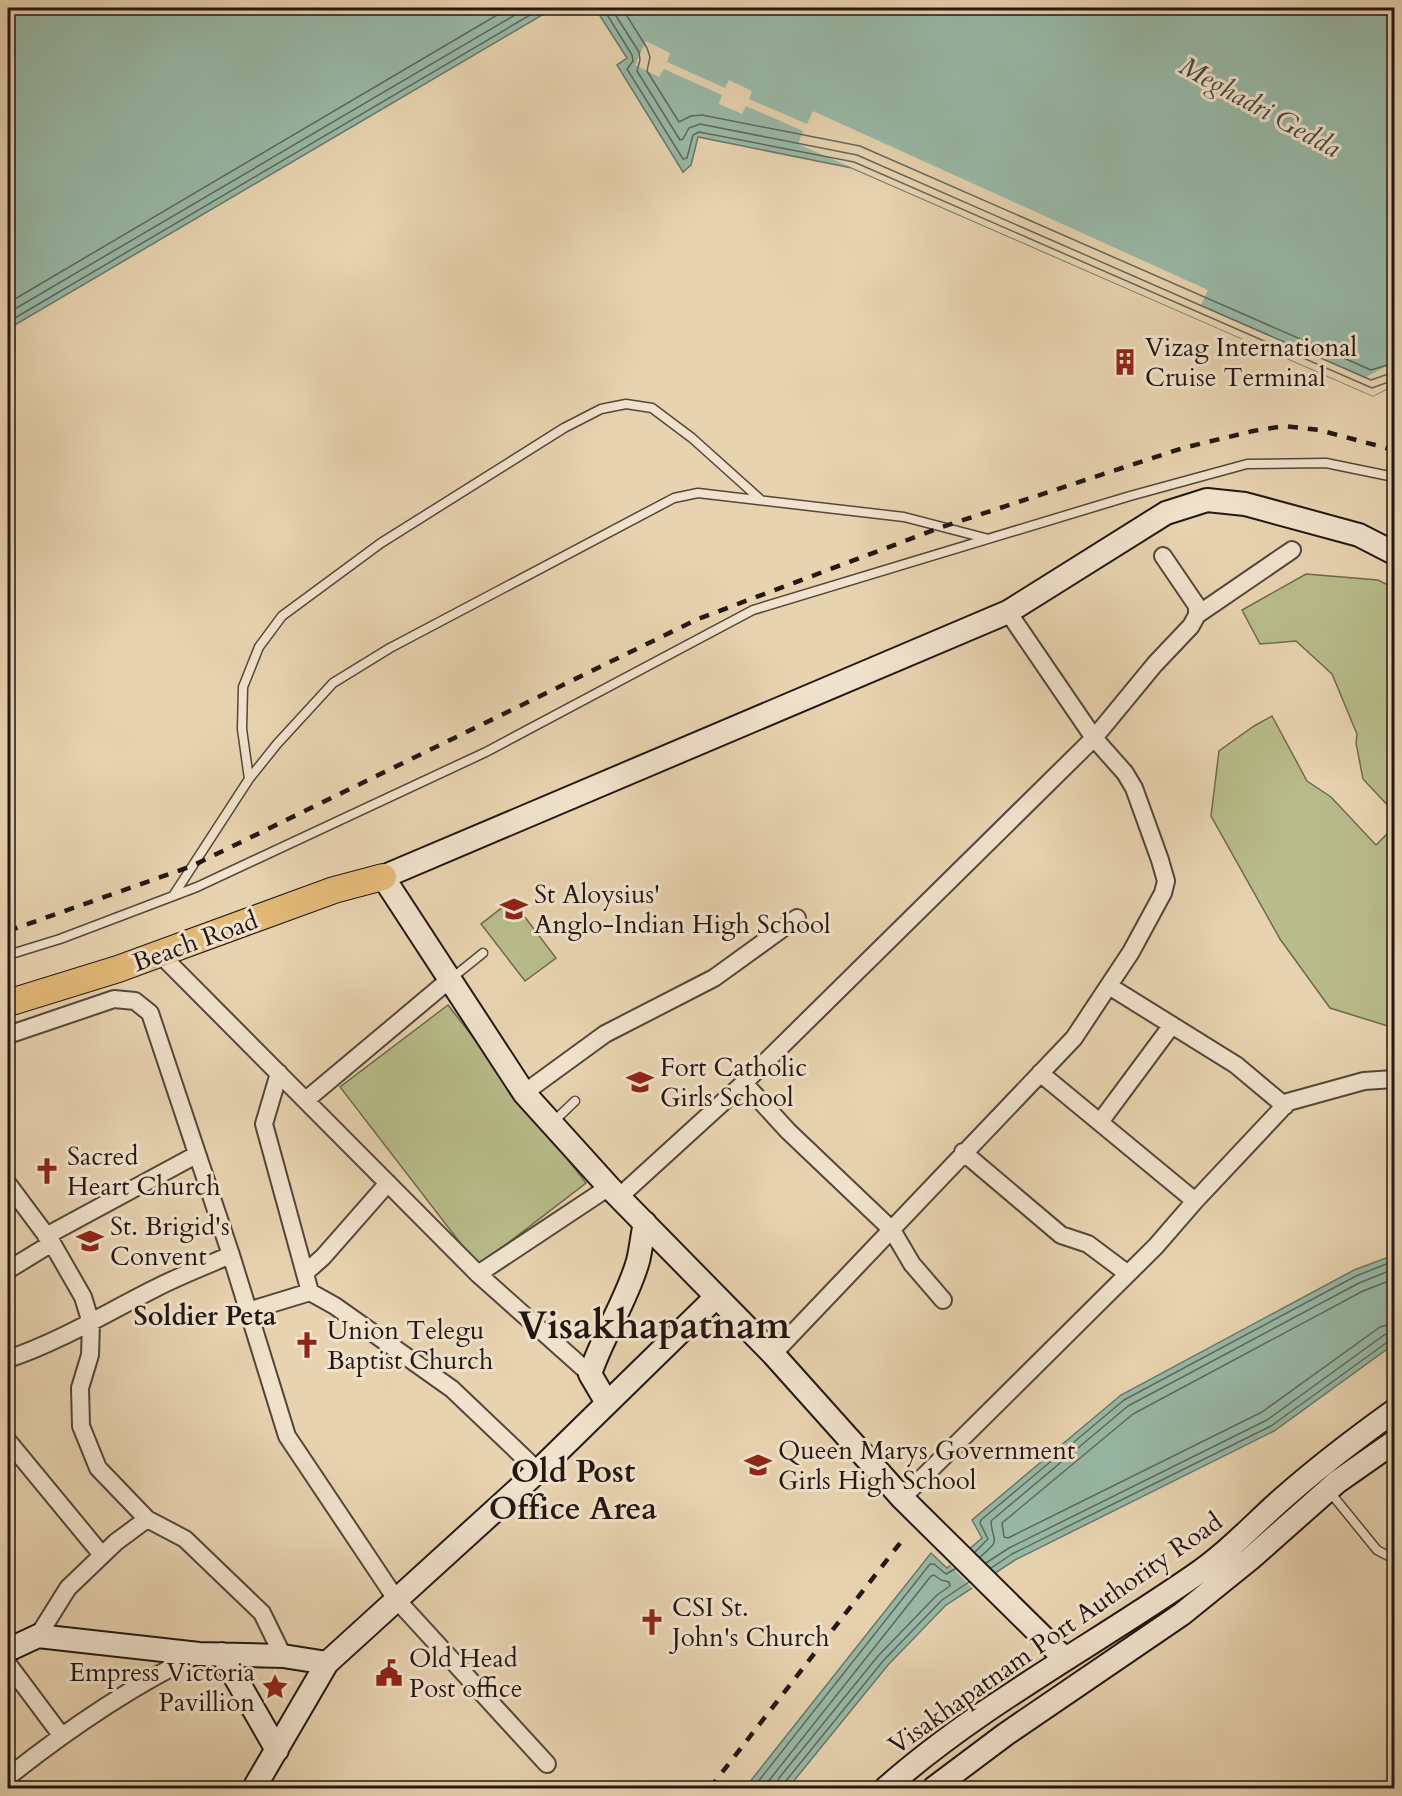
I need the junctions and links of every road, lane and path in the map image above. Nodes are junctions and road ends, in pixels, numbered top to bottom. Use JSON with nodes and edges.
{"nodes":[{"id":1,"x":1395,"y":477,"type":"edge"},
{"id":2,"x":761,"y":501,"type":"junction"},
{"id":3,"x":988,"y":539,"type":"junction"},
{"id":4,"x":1292,"y":550,"type":"dead end"},
{"id":5,"x":1395,"y":553,"type":"edge"},
{"id":6,"x":1163,"y":556,"type":"dead end"},
{"id":7,"x":1008,"y":612,"type":"junction"},
{"id":8,"x":1197,"y":615,"type":"junction"},
{"id":9,"x":1094,"y":738,"type":"junction"},
{"id":10,"x":249,"y":779,"type":"junction"},
{"id":11,"x":383,"y":877,"type":"junction"},
{"id":12,"x":173,"y":896,"type":"junction"},
{"id":13,"x":796,"y":918,"type":"dead end"},
{"id":14,"x":159,"y":953,"type":"junction"},
{"id":15,"x":483,"y":953,"type":"dead end"},
{"id":16,"x":8,"y":955,"type":"edge"},
{"id":17,"x":449,"y":980,"type":"junction"},
{"id":18,"x":1109,"y":986,"type":"junction"},
{"id":19,"x":8,"y":1003,"type":"edge"},
{"id":20,"x":1172,"y":1025,"type":"junction"},
{"id":21,"x":8,"y":1035,"type":"edge"},
{"id":22,"x":279,"y":1073,"type":"junction"},
{"id":23,"x":1040,"y":1073,"type":"junction"},
{"id":24,"x":1395,"y":1079,"type":"edge"},
{"id":25,"x":744,"y":1083,"type":"junction"},
{"id":26,"x":524,"y":1093,"type":"junction"},
{"id":27,"x":306,"y":1100,"type":"junction"},
{"id":28,"x":575,"y":1101,"type":"dead end"},
{"id":29,"x":1285,"y":1106,"type":"junction"},
{"id":30,"x":1100,"y":1122,"type":"junction"},
{"id":31,"x":552,"y":1123,"type":"junction"},
{"id":32,"x":963,"y":1152,"type":"junction"},
{"id":33,"x":196,"y":1155,"type":"junction"},
{"id":34,"x":388,"y":1183,"type":"junction"},
{"id":35,"x":8,"y":1184,"type":"edge"},
{"id":36,"x":614,"y":1192,"type":"junction"},
{"id":37,"x":1195,"y":1201,"type":"junction"},
{"id":38,"x":645,"y":1223,"type":"junction"},
{"id":39,"x":892,"y":1230,"type":"junction"},
{"id":40,"x":49,"y":1240,"type":"junction"},
{"id":41,"x":231,"y":1255,"type":"junction"},
{"id":42,"x":8,"y":1270,"type":"edge"},
{"id":43,"x":305,"y":1274,"type":"junction"},
{"id":44,"x":478,"y":1274,"type":"junction"},
{"id":45,"x":1128,"y":1274,"type":"junction"},
{"id":46,"x":310,"y":1292,"type":"junction"},
{"id":47,"x":716,"y":1297,"type":"junction"},
{"id":48,"x":943,"y":1300,"type":"dead end"},
{"id":49,"x":248,"y":1311,"type":"junction"},
{"id":50,"x":90,"y":1323,"type":"junction"},
{"id":51,"x":773,"y":1354,"type":"junction"},
{"id":52,"x":8,"y":1359,"type":"edge"},
{"id":53,"x":590,"y":1374,"type":"junction"},
{"id":54,"x":607,"y":1403,"type":"junction"},
{"id":55,"x":1395,"y":1411,"type":"edge"},
{"id":56,"x":8,"y":1441,"type":"edge"},
{"id":57,"x":1395,"y":1442,"type":"edge"},
{"id":58,"x":538,"y":1471,"type":"junction"},
{"id":59,"x":1314,"y":1472,"type":"junction"},
{"id":60,"x":1328,"y":1490,"type":"junction"},
{"id":61,"x":902,"y":1498,"type":"junction"},
{"id":62,"x":147,"y":1519,"type":"junction"},
{"id":63,"x":102,"y":1555,"type":"junction"},
{"id":64,"x":1395,"y":1559,"type":"edge"},
{"id":65,"x":396,"y":1599,"type":"junction"},
{"id":66,"x":38,"y":1636,"type":"junction"},
{"id":67,"x":8,"y":1650,"type":"edge"},
{"id":68,"x":199,"y":1654,"type":"junction"},
{"id":69,"x":222,"y":1654,"type":"junction"},
{"id":70,"x":283,"y":1656,"type":"junction"},
{"id":71,"x":1065,"y":1659,"type":"junction"},
{"id":72,"x":327,"y":1663,"type":"junction"},
{"id":73,"x":8,"y":1664,"type":"edge"},
{"id":74,"x":61,"y":1735,"type":"junction"},
{"id":75,"x":277,"y":1750,"type":"junction"},
{"id":76,"x":547,"y":1764,"type":"dead end"},
{"id":77,"x":8,"y":1776,"type":"edge"},
{"id":78,"x":254,"y":1788,"type":"edge"},
{"id":79,"x":886,"y":1788,"type":"edge"},
{"id":80,"x":934,"y":1788,"type":"edge"}],
"edges":[{"from":1,"to":3,"type":"lane"},
{"from":2,"to":3,"type":"lane"},
{"from":2,"to":10,"type":"lane"},
{"from":2,"to":10,"type":"lane"},
{"from":3,"to":12,"type":"lane"},
{"from":4,"to":8,"type":"street"},
{"from":5,"to":7,"type":"main road"},
{"from":6,"to":8,"type":"street"},
{"from":7,"to":9,"type":"street"},
{"from":7,"to":11,"type":"main road"},
{"from":8,"to":9,"type":"street"},
{"from":9,"to":18,"type":"street"},
{"from":9,"to":25,"type":"street"},
{"from":10,"to":12,"type":"lane"},
{"from":11,"to":14,"type":"main road","name":"Beach Road"},
{"from":11,"to":17,"type":"main road"},
{"from":12,"to":16,"type":"lane"},
{"from":13,"to":26,"type":"street"},
{"from":14,"to":19,"type":"main road","name":"Beach Road"},
{"from":14,"to":22,"type":"street"},
{"from":15,"to":17,"type":"lane"},
{"from":17,"to":26,"type":"main road"},
{"from":17,"to":27,"type":"street"},
{"from":18,"to":20,"type":"street"},
{"from":18,"to":23,"type":"street"},
{"from":20,"to":29,"type":"street"},
{"from":20,"to":30,"type":"street"},
{"from":21,"to":33,"type":"street"},
{"from":22,"to":27,"type":"street"},
{"from":22,"to":43,"type":"street"},
{"from":23,"to":30,"type":"street"},
{"from":23,"to":32,"type":"street"},
{"from":24,"to":29,"type":"street"},
{"from":25,"to":36,"type":"street"},
{"from":25,"to":39,"type":"street"},
{"from":26,"to":31,"type":"main road"},
{"from":27,"to":34,"type":"street"},
{"from":28,"to":31,"type":"lane"},
{"from":29,"to":37,"type":"street"},
{"from":30,"to":37,"type":"street"},
{"from":31,"to":36,"type":"main road"},
{"from":32,"to":39,"type":"street"},
{"from":32,"to":45,"type":"street"},
{"from":33,"to":40,"type":"street"},
{"from":33,"to":41,"type":"street"},
{"from":34,"to":43,"type":"street"},
{"from":34,"to":44,"type":"street"},
{"from":35,"to":40,"type":"street"},
{"from":36,"to":38,"type":"main road"},
{"from":36,"to":44,"type":"street"},
{"from":37,"to":45,"type":"street"},
{"from":38,"to":47,"type":"main road"},
{"from":38,"to":53,"type":"main road"},
{"from":39,"to":48,"type":"street"},
{"from":39,"to":51,"type":"street"},
{"from":40,"to":42,"type":"street"},
{"from":40,"to":50,"type":"street"},
{"from":41,"to":49,"type":"street"},
{"from":41,"to":50,"type":"street"},
{"from":43,"to":46,"type":"street"},
{"from":44,"to":53,"type":"street"},
{"from":45,"to":61,"type":"street"},
{"from":46,"to":49,"type":"street"},
{"from":46,"to":58,"type":"street"},
{"from":47,"to":51,"type":"main road"},
{"from":47,"to":54,"type":"main road"},
{"from":49,"to":65,"type":"street"},
{"from":50,"to":52,"type":"street"},
{"from":50,"to":62,"type":"street"},
{"from":51,"to":61,"type":"main road"},
{"from":53,"to":54,"type":"main road"},
{"from":54,"to":58,"type":"main road"},
{"from":55,"to":59,"type":"main road","name":"Visakhapatnam Port Authority Road"},
{"from":56,"to":63,"type":"street"},
{"from":57,"to":60,"type":"main road","name":"Visakhapatnam Port Authority Road"},
{"from":58,"to":65,"type":"main road"},
{"from":59,"to":60,"type":"lane"},
{"from":59,"to":71,"type":"main road","name":"Visakhapatnam Port Authority Road"},
{"from":60,"to":64,"type":"lane"},
{"from":60,"to":80,"type":"main road","name":"Visakhapatnam Port Authority Road"},
{"from":61,"to":71,"type":"main road"},
{"from":62,"to":63,"type":"street"},
{"from":62,"to":70,"type":"street"},
{"from":63,"to":66,"type":"street"},
{"from":65,"to":72,"type":"main road"},
{"from":65,"to":76,"type":"street"},
{"from":66,"to":67,"type":"main road"},
{"from":66,"to":68,"type":"main road"},
{"from":68,"to":69,"type":"main road"},
{"from":68,"to":74,"type":"street"},
{"from":69,"to":70,"type":"main road"},
{"from":69,"to":75,"type":"main road"},
{"from":70,"to":72,"type":"main road"},
{"from":71,"to":79,"type":"main road","name":"Visakhapatnam Port Authority Road"},
{"from":72,"to":75,"type":"main road"},
{"from":73,"to":74,"type":"street"},
{"from":74,"to":77,"type":"street"},
{"from":75,"to":78,"type":"main road"}]}
